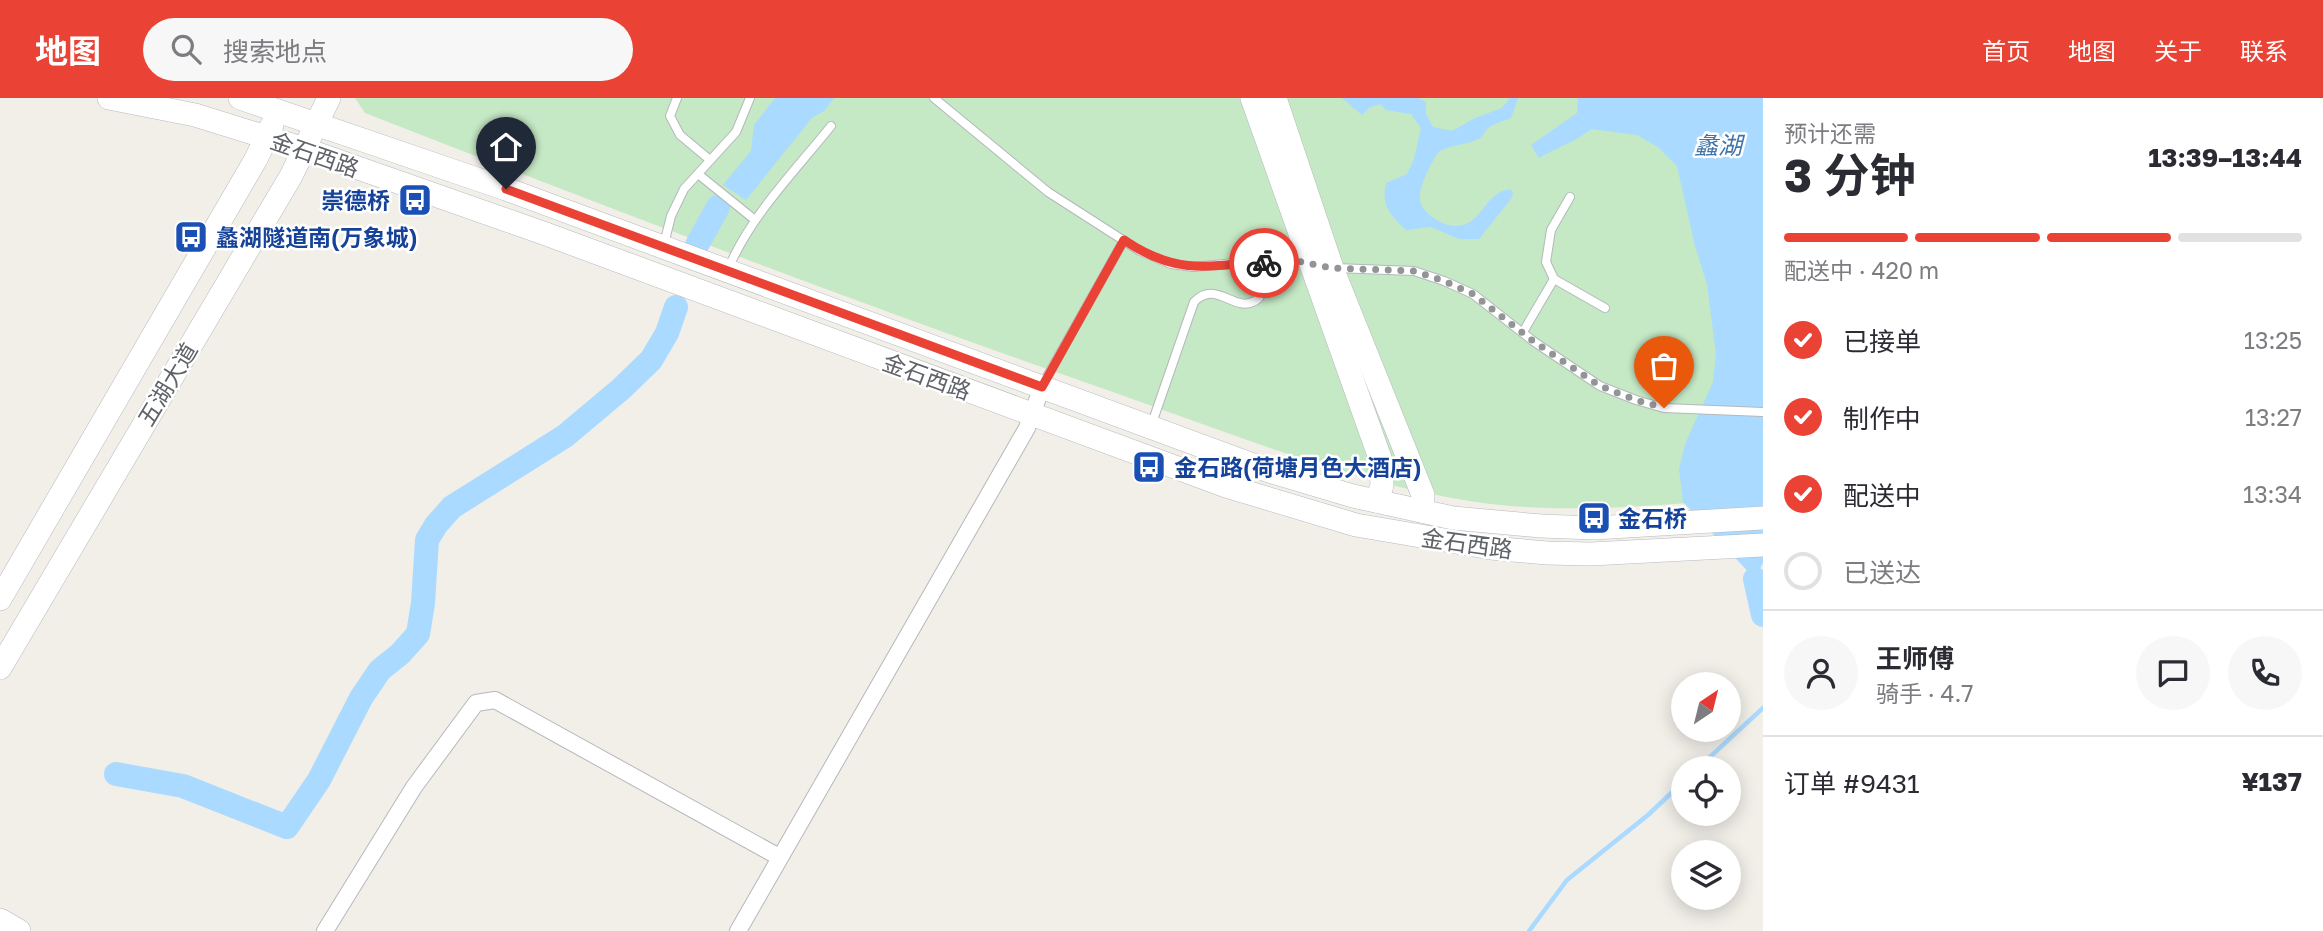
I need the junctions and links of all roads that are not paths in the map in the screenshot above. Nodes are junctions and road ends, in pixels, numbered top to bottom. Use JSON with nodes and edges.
{"nodes":[{"id":1,"x":109,"y":98,"type":"edge"},
{"id":2,"x":240,"y":98,"type":"edge"},
{"id":3,"x":328,"y":98,"type":"edge"},
{"id":4,"x":677,"y":98,"type":"edge"},
{"id":5,"x":750,"y":98,"type":"edge"},
{"id":6,"x":934,"y":98,"type":"edge"},
{"id":7,"x":1252,"y":98,"type":"edge"},
{"id":8,"x":1275,"y":98,"type":"edge"},
{"id":9,"x":282,"y":104,"type":"edge"},
{"id":10,"x":316,"y":123,"type":"junction"},
{"id":11,"x":831,"y":126,"type":"dead end"},
{"id":12,"x":267,"y":137,"type":"junction"},
{"id":13,"x":304,"y":149,"type":"junction"},
{"id":14,"x":710,"y":160,"type":"junction"},
{"id":15,"x":698,"y":174,"type":"junction"},
{"id":16,"x":1570,"y":197,"type":"dead end"},
{"id":17,"x":755,"y":220,"type":"junction"},
{"id":18,"x":1124,"y":240,"type":"junction"},
{"id":19,"x":663,"y":247,"type":"junction"},
{"id":20,"x":1277,"y":265,"type":"junction"},
{"id":21,"x":1321,"y":265,"type":"junction"},
{"id":22,"x":728,"y":270,"type":"junction"},
{"id":23,"x":1554,"y":279,"type":"junction"},
{"id":24,"x":1605,"y":308,"type":"dead end"},
{"id":25,"x":1523,"y":332,"type":"junction"},
{"id":26,"x":1042,"y":387,"type":"junction"},
{"id":27,"x":1763,"y":412,"type":"edge"},
{"id":28,"x":1031,"y":414,"type":"junction"},
{"id":29,"x":1151,"y":427,"type":"junction"},
{"id":30,"x":1377,"y":501,"type":"junction"},
{"id":31,"x":1422,"y":512,"type":"junction"},
{"id":32,"x":1763,"y":518,"type":"edge"},
{"id":33,"x":1763,"y":545,"type":"edge"},
{"id":34,"x":0,"y":599,"type":"edge"},
{"id":35,"x":0,"y":668,"type":"edge"},
{"id":36,"x":779,"y":857,"type":"junction"},
{"id":37,"x":0,"y":920,"type":"edge"},
{"id":38,"x":19,"y":931,"type":"edge"},
{"id":39,"x":325,"y":931,"type":"edge"},
{"id":40,"x":738,"y":931,"type":"edge"}],
"edges":[{"from":1,"to":12,"type":"main road","name":"金石西路"},
{"from":2,"to":9,"type":"main road","name":"金石西路"},
{"from":3,"to":10,"type":"main road","name":"五湖大道"},
{"from":4,"to":14,"type":"lane"},
{"from":5,"to":14,"type":"lane"},
{"from":6,"to":18,"type":"lane"},
{"from":7,"to":21,"type":"main road"},
{"from":8,"to":21,"type":"main road"},
{"from":9,"to":10,"type":"main road","name":"金石西路"},
{"from":9,"to":12,"type":"main road","name":"五湖大道"},
{"from":10,"to":13,"type":"main road","name":"五湖大道"},
{"from":10,"to":19,"type":"main road","name":"金石西路"},
{"from":11,"to":17,"type":"lane"},
{"from":12,"to":13,"type":"main road","name":"金石西路"},
{"from":12,"to":34,"type":"main road","name":"五湖大道"},
{"from":13,"to":28,"type":"main road","name":"金石西路"},
{"from":13,"to":35,"type":"main road","name":"五湖大道"},
{"from":14,"to":15,"type":"lane"},
{"from":15,"to":17,"type":"lane"},
{"from":15,"to":19,"type":"lane"},
{"from":16,"to":23,"type":"lane"},
{"from":17,"to":22,"type":"lane"},
{"from":18,"to":20,"type":"lane"},
{"from":18,"to":26,"type":"lane"},
{"from":19,"to":22,"type":"main road","name":"金石西路"},
{"from":20,"to":21,"type":"lane"},
{"from":20,"to":29,"type":"lane"},
{"from":21,"to":25,"type":"lane"},
{"from":21,"to":30,"type":"main road"},
{"from":21,"to":31,"type":"main road"},
{"from":22,"to":26,"type":"main road","name":"金石西路"},
{"from":23,"to":24,"type":"lane"},
{"from":23,"to":25,"type":"lane"},
{"from":25,"to":27,"type":"lane"},
{"from":26,"to":28,"type":"street"},
{"from":26,"to":29,"type":"main road","name":"金石西路"},
{"from":28,"to":33,"type":"main road","name":"金石西路"},
{"from":28,"to":36,"type":"street"},
{"from":29,"to":30,"type":"main road","name":"金石西路"},
{"from":30,"to":31,"type":"main road","name":"金石西路"},
{"from":31,"to":32,"type":"main road","name":"金石西路"},
{"from":36,"to":39,"type":"street"},
{"from":36,"to":40,"type":"street"},
{"from":37,"to":38,"type":"main road"}]}
